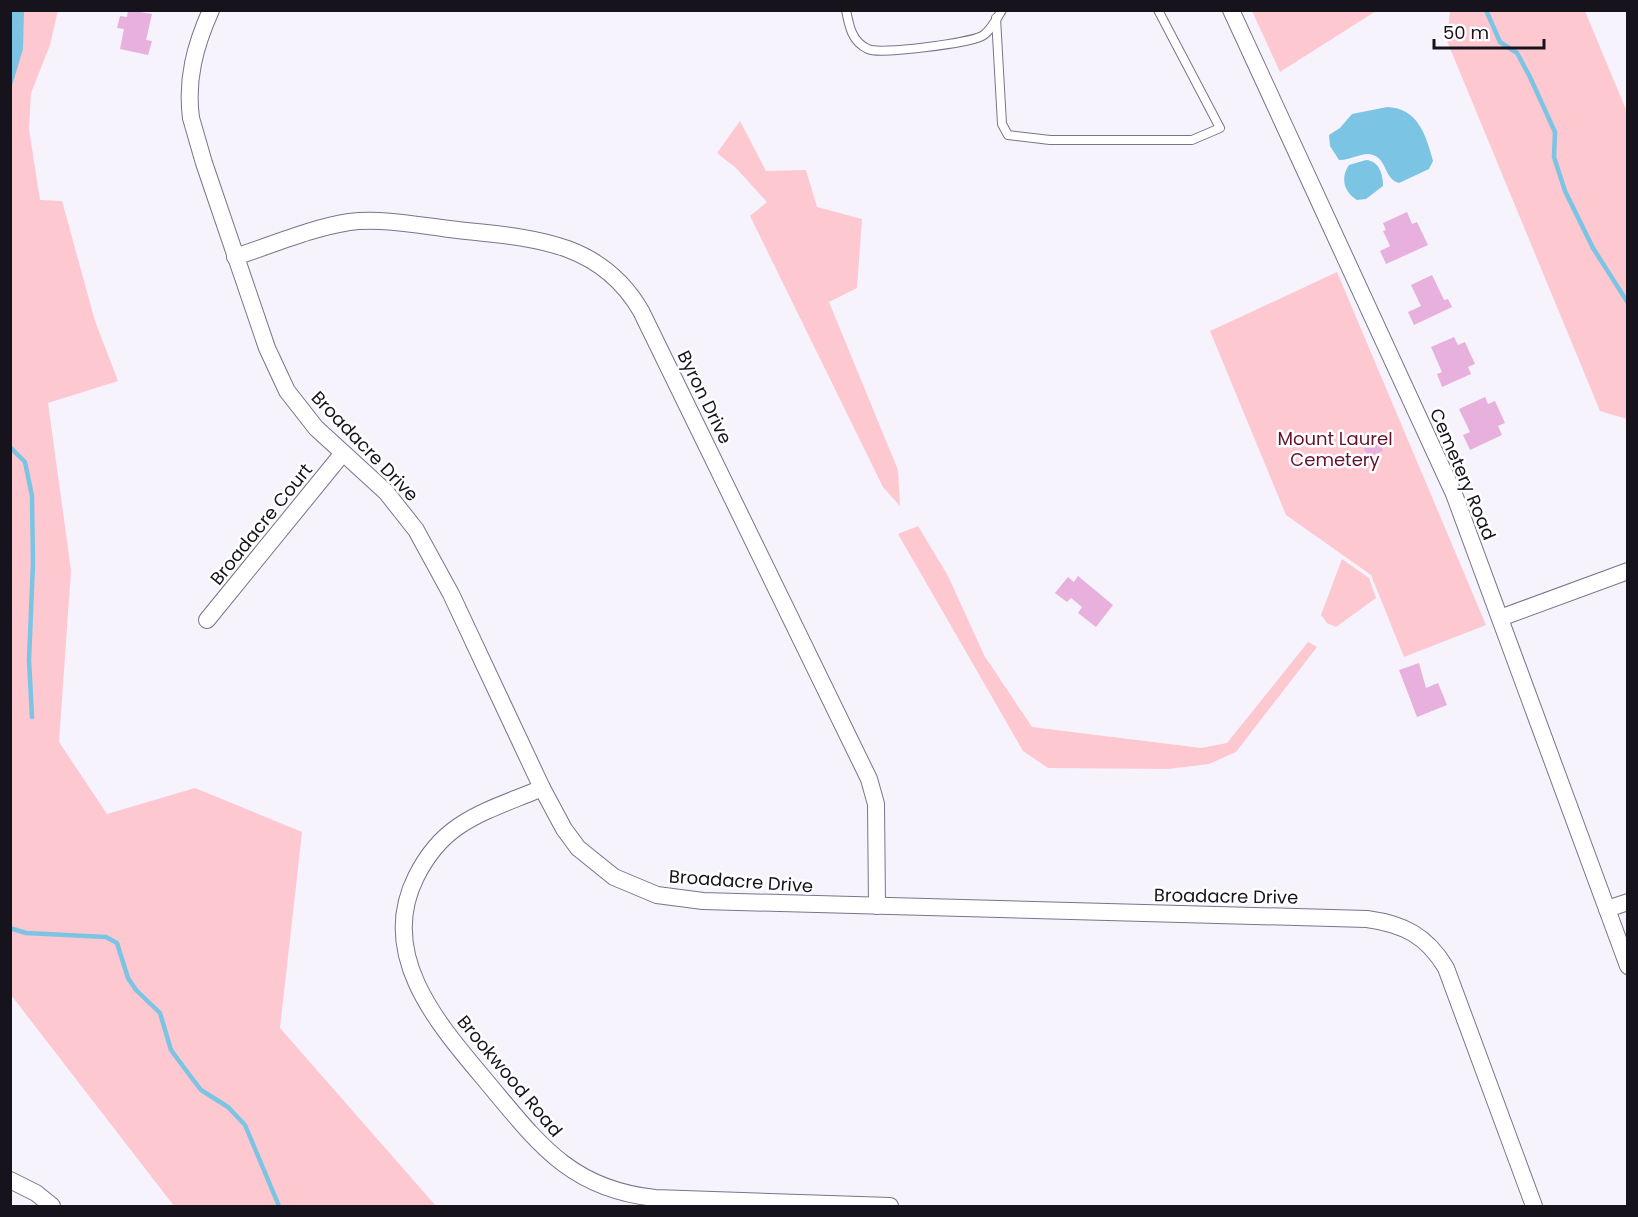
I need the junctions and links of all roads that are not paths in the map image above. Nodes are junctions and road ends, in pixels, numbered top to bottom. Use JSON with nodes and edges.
{"nodes":[{"id":1,"x":211,"y":10,"type":"edge"},
{"id":2,"x":846,"y":10,"type":"edge"},
{"id":3,"x":1158,"y":10,"type":"edge"},
{"id":4,"x":1231,"y":10,"type":"edge"},
{"id":5,"x":999,"y":14,"type":"edge"},
{"id":6,"x":235,"y":257,"type":"junction"},
{"id":7,"x":343,"y":453,"type":"junction"},
{"id":8,"x":1628,"y":571,"type":"edge"},
{"id":9,"x":1500,"y":618,"type":"junction"},
{"id":10,"x":207,"y":620,"type":"dead end"},
{"id":11,"x":542,"y":788,"type":"junction"},
{"id":12,"x":1628,"y":902,"type":"edge"},
{"id":13,"x":877,"y":906,"type":"junction"},
{"id":14,"x":1607,"y":909,"type":"junction"},
{"id":15,"x":1628,"y":966,"type":"edge"},
{"id":16,"x":10,"y":1180,"type":"edge"},
{"id":17,"x":767,"y":1205,"type":"edge"},
{"id":18,"x":52,"y":1206,"type":"edge"},
{"id":19,"x":890,"y":1206,"type":"edge"},
{"id":20,"x":1534,"y":1206,"type":"edge"}],
"edges":[{"from":1,"to":6,"type":"street","name":"Broadacre Drive"},
{"from":2,"to":5,"type":"lane"},
{"from":3,"to":5,"type":"lane"},
{"from":4,"to":9,"type":"street","name":"Cemetery Road"},
{"from":6,"to":7,"type":"street","name":"Broadacre Drive"},
{"from":6,"to":13,"type":"street","name":"Byron Drive"},
{"from":7,"to":10,"type":"street","name":"Broadacre Court"},
{"from":7,"to":11,"type":"street","name":"Broadacre Drive"},
{"from":8,"to":9,"type":"street"},
{"from":9,"to":14,"type":"street","name":"Cemetery Road"},
{"from":11,"to":13,"type":"street","name":"Broadacre Drive"},
{"from":11,"to":17,"type":"street","name":"Brookwood Road"},
{"from":12,"to":14,"type":"street"},
{"from":13,"to":20,"type":"street","name":"Broadacre Drive"},
{"from":14,"to":15,"type":"street","name":"Cemetery Road"},
{"from":16,"to":18,"type":"street"},
{"from":17,"to":19,"type":"street","name":"Brookwood Road"}]}
